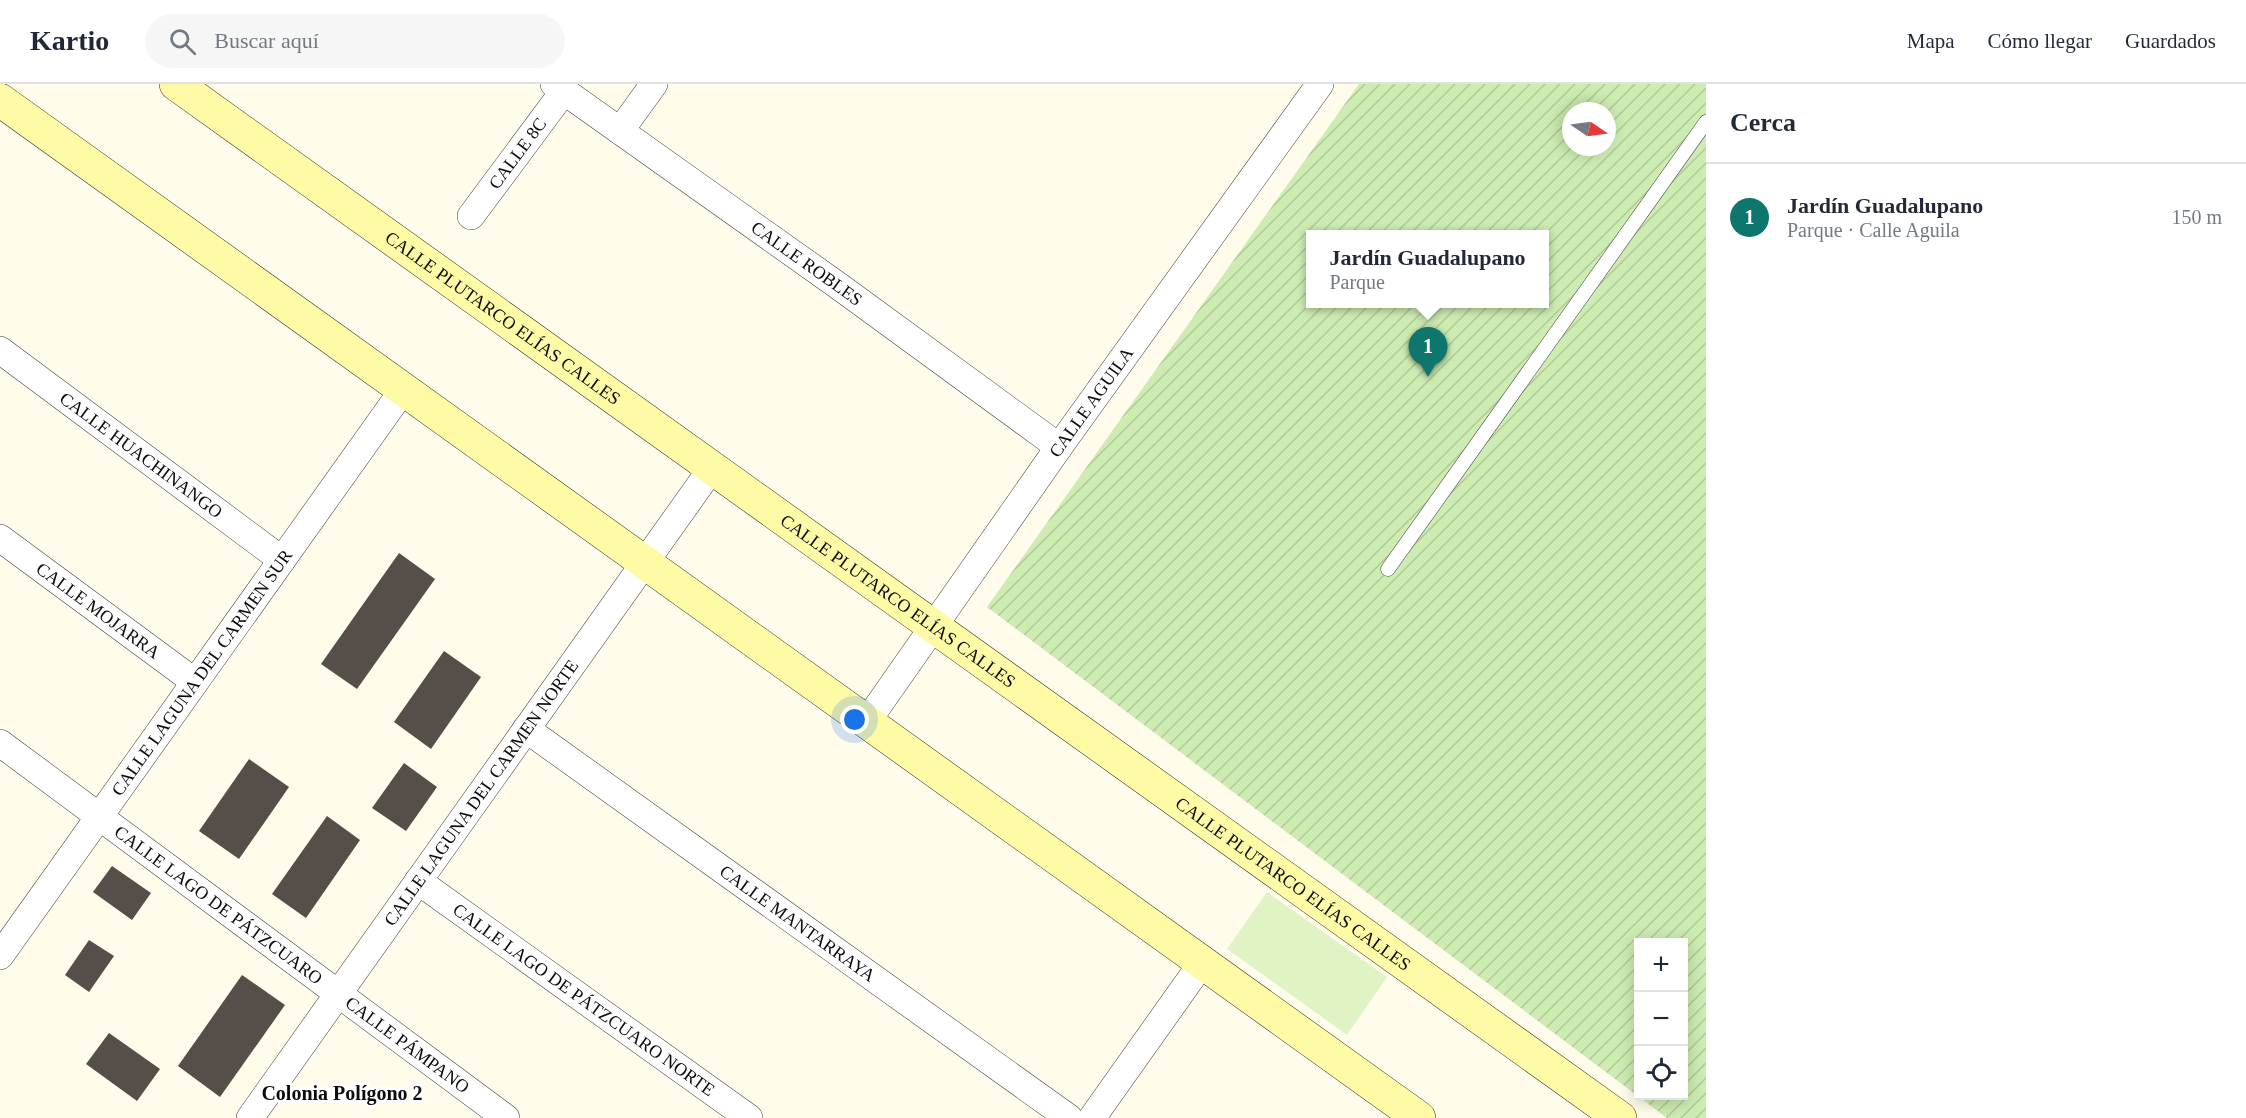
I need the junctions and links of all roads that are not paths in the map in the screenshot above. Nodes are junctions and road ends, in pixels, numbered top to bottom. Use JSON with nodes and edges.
{"nodes":[{"id":1,"x":176,"y":84,"type":"edge"},
{"id":2,"x":654,"y":84,"type":"edge"},
{"id":3,"x":1320,"y":84,"type":"edge"},
{"id":4,"x":559,"y":88,"type":"edge"},
{"id":5,"x":0,"y":100,"type":"edge"},
{"id":6,"x":1706,"y":122,"type":"edge"},
{"id":7,"x":620,"y":131,"type":"junction"},
{"id":8,"x":471,"y":216,"type":"dead end"},
{"id":9,"x":0,"y":350,"type":"edge"},
{"id":10,"x":403,"y":390,"type":"junction"},
{"id":11,"x":1059,"y":447,"type":"junction"},
{"id":12,"x":712,"y":468,"type":"junction"},
{"id":13,"x":0,"y":538,"type":"edge"},
{"id":14,"x":282,"y":560,"type":"junction"},
{"id":15,"x":644,"y":562,"type":"junction"},
{"id":16,"x":1388,"y":568,"type":"dead end"},
{"id":17,"x":934,"y":626,"type":"junction"},
{"id":18,"x":195,"y":682,"type":"junction"},
{"id":19,"x":866,"y":723,"type":"junction"},
{"id":20,"x":526,"y":729,"type":"junction"},
{"id":21,"x":0,"y":743,"type":"edge"},
{"id":22,"x":100,"y":815,"type":"junction"},
{"id":23,"x":418,"y":881,"type":"junction"},
{"id":24,"x":4,"y":942,"type":"edge"},
{"id":25,"x":1203,"y":963,"type":"junction"},
{"id":26,"x":339,"y":992,"type":"junction"},
{"id":27,"x":250,"y":1118,"type":"edge"},
{"id":28,"x":506,"y":1118,"type":"edge"},
{"id":29,"x":749,"y":1118,"type":"edge"},
{"id":30,"x":1069,"y":1118,"type":"edge"},
{"id":31,"x":1092,"y":1118,"type":"edge"},
{"id":32,"x":1419,"y":1118,"type":"edge"},
{"id":33,"x":1620,"y":1118,"type":"edge"}],
"edges":[{"from":1,"to":12,"type":"main road","name":"CALLE PLUTARCO ELÍAS CALLES"},
{"from":2,"to":7,"type":"street"},
{"from":3,"to":11,"type":"street","name":"CALLE AGUILA"},
{"from":4,"to":7,"type":"street","name":"CALLE ROBLES"},
{"from":4,"to":8,"type":"street","name":"CALLE 8C"},
{"from":5,"to":10,"type":"main road"},
{"from":6,"to":16,"type":"lane"},
{"from":7,"to":11,"type":"street","name":"CALLE ROBLES"},
{"from":9,"to":14,"type":"street","name":"CALLE HUACHINANGO"},
{"from":10,"to":14,"type":"street","name":"CALLE LAGUNA DEL CARMEN SUR"},
{"from":10,"to":15,"type":"main road"},
{"from":11,"to":17,"type":"street","name":"CALLE AGUILA"},
{"from":12,"to":15,"type":"street","name":"CALLE LAGUNA DEL CARMEN NORTE"},
{"from":12,"to":17,"type":"main road","name":"CALLE PLUTARCO ELÍAS CALLES"},
{"from":13,"to":18,"type":"street","name":"CALLE MOJARRA"},
{"from":14,"to":18,"type":"street","name":"CALLE LAGUNA DEL CARMEN SUR"},
{"from":15,"to":19,"type":"main road"},
{"from":15,"to":20,"type":"street","name":"CALLE LAGUNA DEL CARMEN NORTE"},
{"from":17,"to":19,"type":"street","name":"CALLE AGUILA"},
{"from":17,"to":33,"type":"main road","name":"CALLE PLUTARCO ELÍAS CALLES"},
{"from":18,"to":22,"type":"street","name":"CALLE LAGUNA DEL CARMEN SUR"},
{"from":19,"to":25,"type":"main road"},
{"from":20,"to":23,"type":"street","name":"CALLE LAGUNA DEL CARMEN NORTE"},
{"from":20,"to":30,"type":"street","name":"CALLE MANTARRAYA"},
{"from":21,"to":22,"type":"street","name":"CALLE LAGO DE PÁTZCUARO"},
{"from":22,"to":24,"type":"street","name":"CALLE LAGUNA DEL CARMEN SUR"},
{"from":22,"to":26,"type":"street","name":"CALLE LAGO DE PÁTZCUARO"},
{"from":23,"to":26,"type":"street","name":"CALLE LAGUNA DEL CARMEN NORTE"},
{"from":23,"to":29,"type":"street","name":"CALLE LAGO DE PÁTZCUARO NORTE"},
{"from":25,"to":31,"type":"street"},
{"from":25,"to":32,"type":"main road"},
{"from":26,"to":27,"type":"street","name":"CALLE LAGUNA DEL CARMEN NORTE"},
{"from":26,"to":28,"type":"street","name":"CALLE PÁMPANO"}]}
